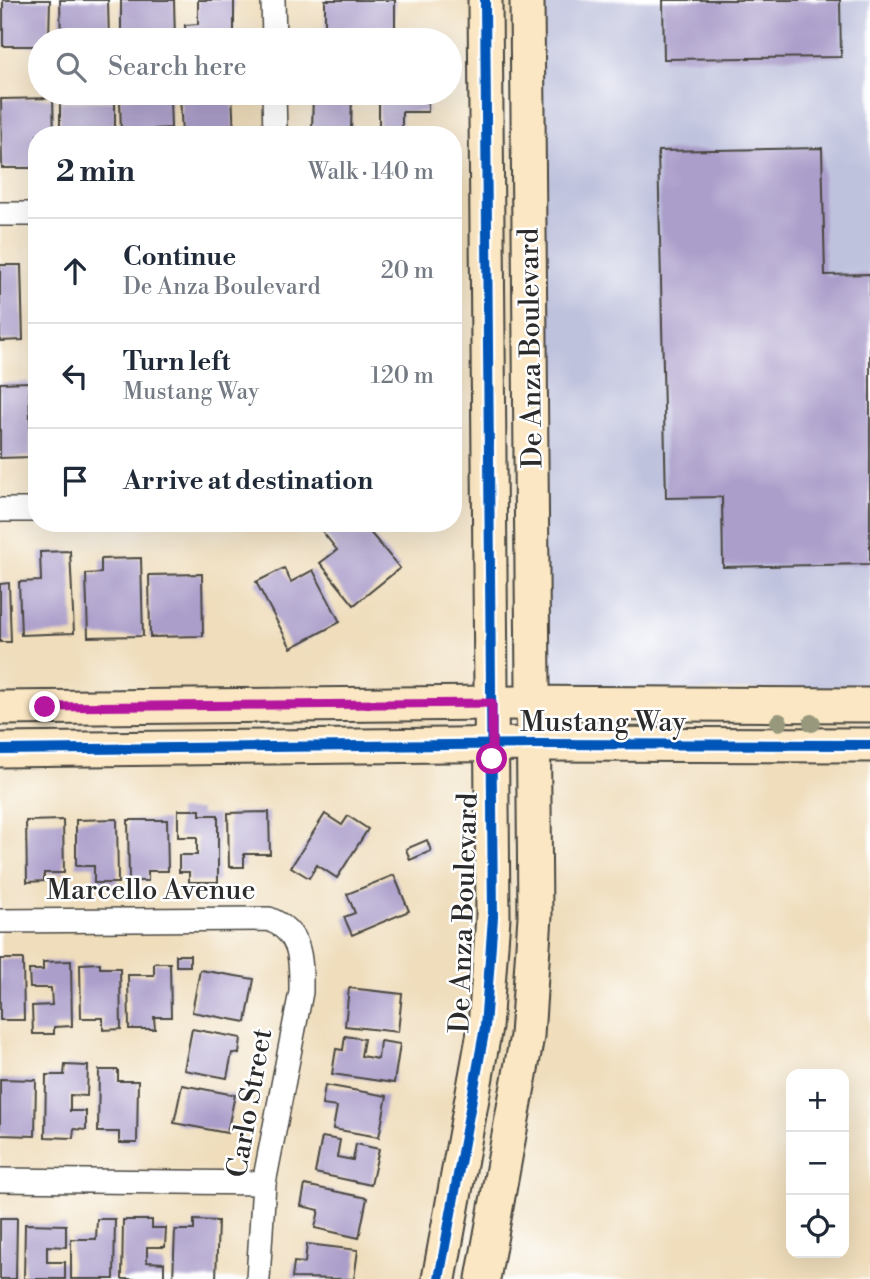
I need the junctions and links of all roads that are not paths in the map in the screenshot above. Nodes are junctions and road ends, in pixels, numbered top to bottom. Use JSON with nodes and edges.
{"nodes":[{"id":1,"x":273,"y":0,"type":"edge"},
{"id":2,"x":485,"y":0,"type":"edge"},
{"id":3,"x":527,"y":0,"type":"edge"},
{"id":4,"x":274,"y":28,"type":"edge"},
{"id":5,"x":274,"y":105,"type":"edge"},
{"id":6,"x":275,"y":126,"type":"edge"},
{"id":7,"x":0,"y":214,"type":"edge"},
{"id":8,"x":28,"y":214,"type":"edge"},
{"id":9,"x":0,"y":510,"type":"edge"},
{"id":10,"x":28,"y":510,"type":"edge"},
{"id":11,"x":492,"y":703,"type":"junction"},
{"id":12,"x":535,"y":703,"type":"junction"},
{"id":13,"x":870,"y":705,"type":"edge"},
{"id":14,"x":0,"y":708,"type":"edge"},
{"id":15,"x":535,"y":744,"type":"junction"},
{"id":16,"x":492,"y":745,"type":"junction"},
{"id":17,"x":870,"y":745,"type":"edge"},
{"id":18,"x":0,"y":751,"type":"edge"},
{"id":19,"x":0,"y":921,"type":"edge"},
{"id":20,"x":295,"y":939,"type":"joint"},
{"id":21,"x":0,"y":1180,"type":"edge"},
{"id":22,"x":264,"y":1182,"type":"junction"},
{"id":23,"x":258,"y":1279,"type":"edge"},
{"id":24,"x":439,"y":1279,"type":"edge"},
{"id":25,"x":483,"y":1279,"type":"edge"}],
"edges":[{"from":1,"to":4,"type":"street"},
{"from":2,"to":11,"type":"street","name":"De Anza Boulevard"},
{"from":3,"to":12,"type":"street","name":"De Anza Boulevard"},
{"from":5,"to":6,"type":"street"},
{"from":7,"to":8,"type":"street"},
{"from":9,"to":10,"type":"street"},
{"from":11,"to":12,"type":"street","name":"Mustang Way"},
{"from":11,"to":14,"type":"street","name":"Mustang Way"},
{"from":11,"to":16,"type":"street","name":"De Anza Boulevard"},
{"from":12,"to":13,"type":"street","name":"Mustang Way"},
{"from":12,"to":15,"type":"street","name":"De Anza Boulevard"},
{"from":15,"to":16,"type":"street","name":"Mustang Way"},
{"from":15,"to":17,"type":"street","name":"Mustang Way"},
{"from":15,"to":25,"type":"street","name":"De Anza Boulevard"},
{"from":16,"to":18,"type":"street","name":"Mustang Way"},
{"from":16,"to":24,"type":"street","name":"De Anza Boulevard"},
{"from":19,"to":20,"type":"street","name":"Marcello Avenue"},
{"from":20,"to":22,"type":"street","name":"Carlo Street"},
{"from":21,"to":22,"type":"street"},
{"from":22,"to":23,"type":"street","name":"Carlo Street"}]}
